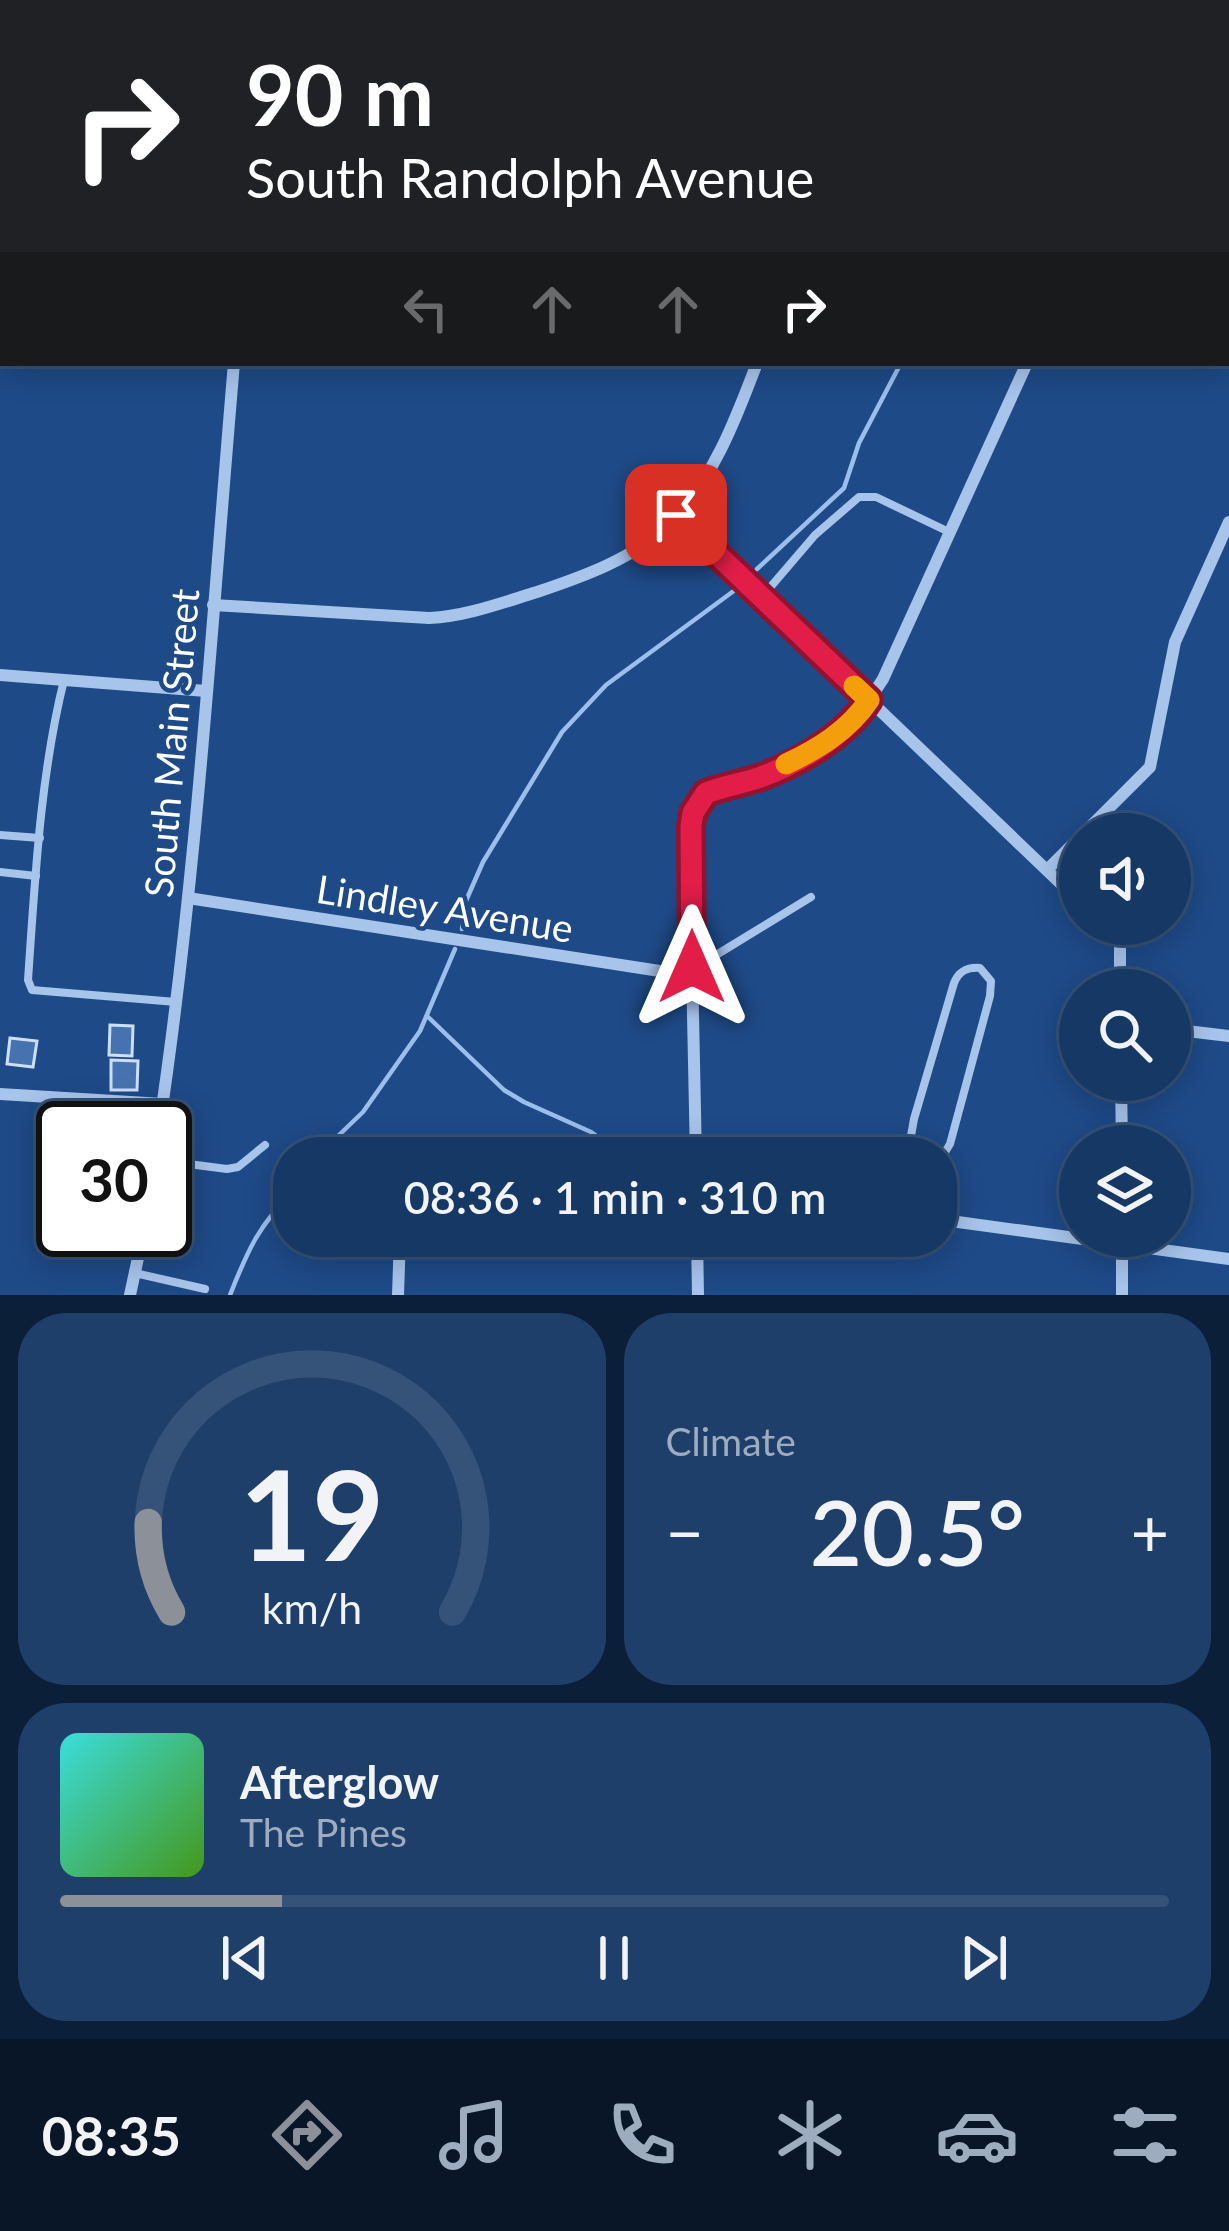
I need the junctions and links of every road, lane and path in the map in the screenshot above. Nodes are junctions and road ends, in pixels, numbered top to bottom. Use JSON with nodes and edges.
{"nodes":[{"id":1,"x":234,"y":366,"type":"edge"},
{"id":2,"x":757,"y":366,"type":"edge"},
{"id":3,"x":1027,"y":366,"type":"edge"},
{"id":4,"x":676,"y":515,"type":"junction"},
{"id":5,"x":1229,"y":522,"type":"edge"},
{"id":6,"x":950,"y":532,"type":"junction"},
{"id":7,"x":762,"y":598,"type":"junction"},
{"id":8,"x":213,"y":604,"type":"junction"},
{"id":9,"x":0,"y":675,"type":"edge"},
{"id":10,"x":64,"y":680,"type":"junction"},
{"id":11,"x":206,"y":691,"type":"junction"},
{"id":12,"x":869,"y":700,"type":"junction"},
{"id":13,"x":1105,"y":813,"type":"edge"},
{"id":14,"x":0,"y":835,"type":"edge"},
{"id":15,"x":40,"y":838,"type":"junction"},
{"id":16,"x":1059,"y":858,"type":"edge"},
{"id":17,"x":1047,"y":870,"type":"junction"},
{"id":18,"x":0,"y":872,"type":"edge"},
{"id":19,"x":36,"y":877,"type":"junction"},
{"id":20,"x":1059,"y":882,"type":"edge"},
{"id":21,"x":811,"y":897,"type":"dead end"},
{"id":22,"x":188,"y":898,"type":"junction"},
{"id":23,"x":692,"y":972,"type":"junction"},
{"id":24,"x":178,"y":1002,"type":"junction"},
{"id":25,"x":1191,"y":1031,"type":"edge"},
{"id":26,"x":1229,"y":1036,"type":"edge"},
{"id":27,"x":0,"y":1094,"type":"edge"},
{"id":28,"x":114,"y":1101,"type":"edge"},
{"id":29,"x":163,"y":1101,"type":"edge"},
{"id":30,"x":695,"y":1137,"type":"edge"},
{"id":31,"x":911,"y":1137,"type":"edge"},
{"id":32,"x":952,"y":1137,"type":"edge"},
{"id":33,"x":266,"y":1144,"type":"dead end"},
{"id":34,"x":192,"y":1164,"type":"edge"},
{"id":35,"x":957,"y":1221,"type":"edge"},
{"id":36,"x":1059,"y":1232,"type":"edge"},
{"id":37,"x":1191,"y":1251,"type":"edge"},
{"id":38,"x":138,"y":1257,"type":"edge"},
{"id":39,"x":399,"y":1257,"type":"edge"},
{"id":40,"x":697,"y":1257,"type":"edge"},
{"id":41,"x":1122,"y":1257,"type":"edge"},
{"id":42,"x":1229,"y":1258,"type":"edge"},
{"id":43,"x":135,"y":1273,"type":"junction"},
{"id":44,"x":205,"y":1289,"type":"dead end"},
{"id":45,"x":130,"y":1295,"type":"edge"},
{"id":46,"x":398,"y":1295,"type":"edge"},
{"id":47,"x":698,"y":1295,"type":"edge"},
{"id":48,"x":1122,"y":1295,"type":"edge"}],
"edges":[{"from":1,"to":8,"type":"street","name":"South Main Street"},
{"from":2,"to":4,"type":"street"},
{"from":3,"to":6,"type":"street"},
{"from":4,"to":7,"type":"street"},
{"from":4,"to":8,"type":"street"},
{"from":5,"to":13,"type":"street"},
{"from":6,"to":7,"type":"lane"},
{"from":6,"to":12,"type":"street"},
{"from":7,"to":12,"type":"street"},
{"from":8,"to":11,"type":"street","name":"South Main Street"},
{"from":9,"to":10,"type":"street"},
{"from":10,"to":11,"type":"street"},
{"from":10,"to":15,"type":"lane"},
{"from":11,"to":22,"type":"street","name":"South Main Street"},
{"from":12,"to":17,"type":"street"},
{"from":12,"to":23,"type":"street"},
{"from":14,"to":15,"type":"lane"},
{"from":15,"to":19,"type":"lane"},
{"from":16,"to":17,"type":"street"},
{"from":17,"to":20,"type":"street"},
{"from":18,"to":19,"type":"lane"},
{"from":19,"to":24,"type":"lane"},
{"from":21,"to":23,"type":"lane"},
{"from":22,"to":23,"type":"street","name":"Lindley Avenue"},
{"from":22,"to":24,"type":"street","name":"South Main Street"},
{"from":23,"to":30,"type":"street"},
{"from":24,"to":29,"type":"street","name":"South Main Street"},
{"from":25,"to":26,"type":"street"},
{"from":27,"to":28,"type":"street"},
{"from":31,"to":32,"type":"lane"},
{"from":33,"to":34,"type":"lane"},
{"from":35,"to":36,"type":"street"},
{"from":37,"to":42,"type":"street"},
{"from":38,"to":43,"type":"street"},
{"from":39,"to":46,"type":"street"},
{"from":40,"to":47,"type":"street"},
{"from":41,"to":48,"type":"street"},
{"from":43,"to":44,"type":"lane"},
{"from":43,"to":45,"type":"street"}]}
